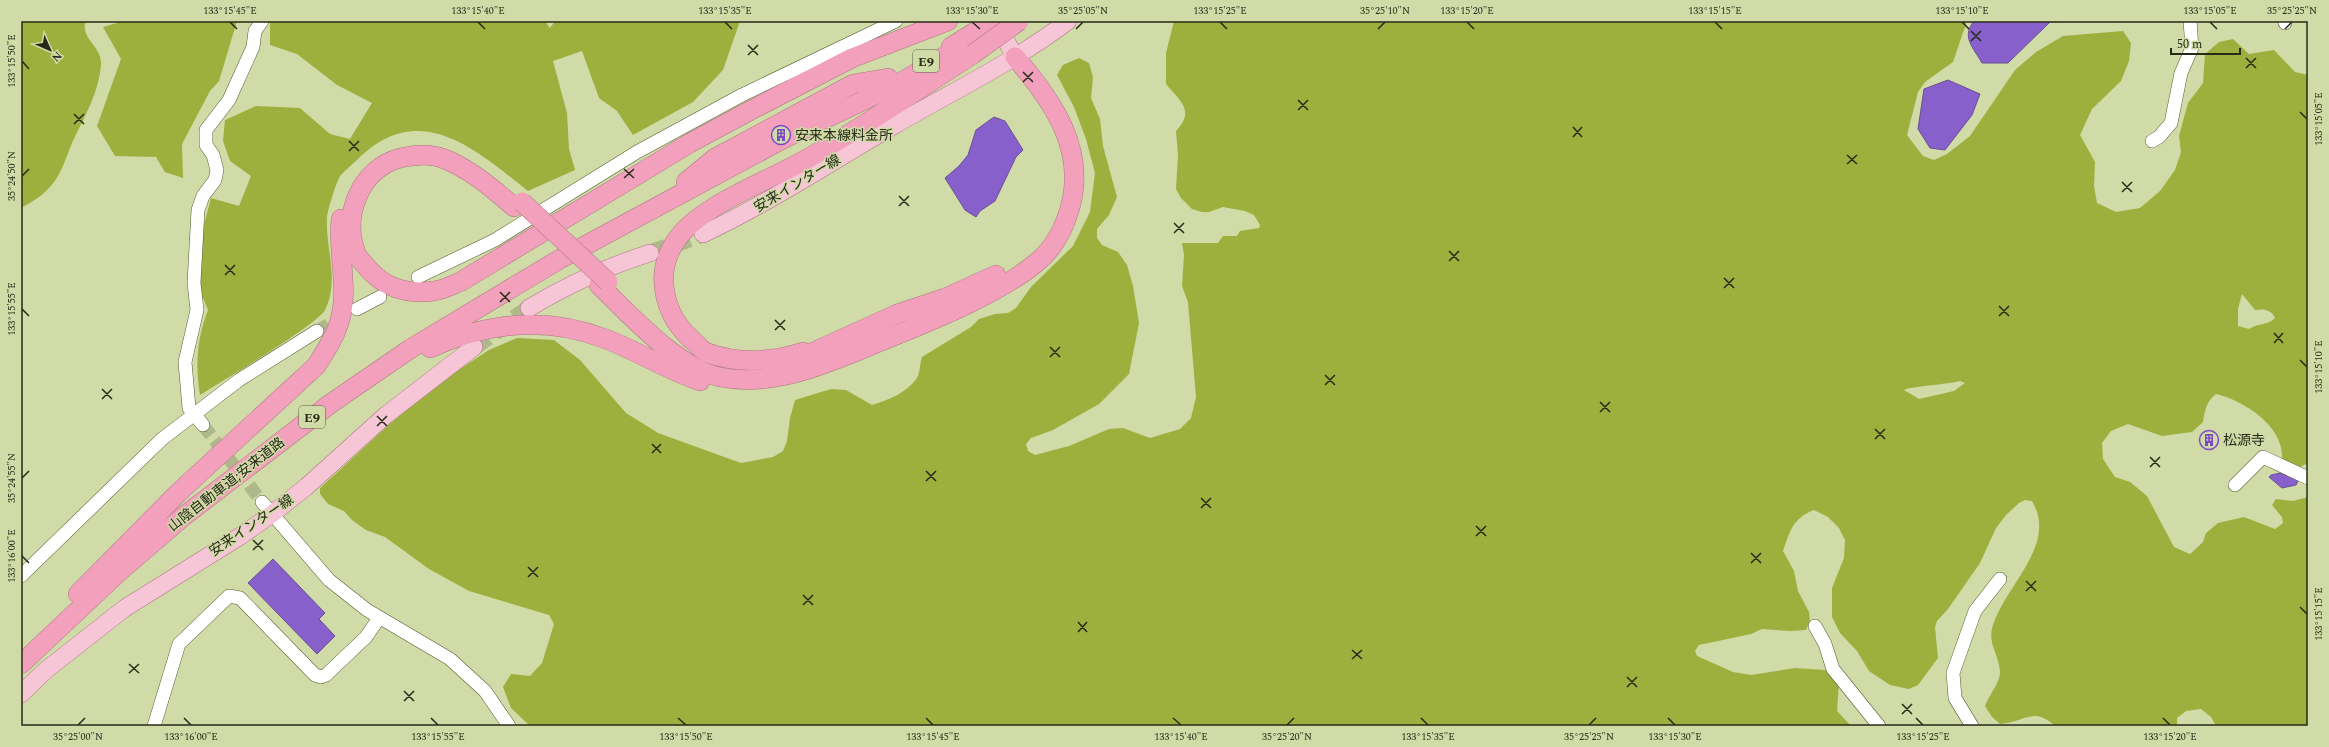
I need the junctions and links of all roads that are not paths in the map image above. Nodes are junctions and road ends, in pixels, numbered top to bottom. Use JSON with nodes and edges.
{"nodes":[{"id":1,"x":262,"y":21,"type":"edge"},
{"id":2,"x":896,"y":21,"type":"edge"},
{"id":3,"x":948,"y":21,"type":"edge"},
{"id":4,"x":994,"y":21,"type":"edge"},
{"id":5,"x":1002,"y":21,"type":"edge"},
{"id":6,"x":1018,"y":21,"type":"edge"},
{"id":7,"x":1068,"y":21,"type":"edge"},
{"id":8,"x":2190,"y":21,"type":"edge"},
{"id":9,"x":967,"y":46,"type":"junction"},
{"id":10,"x":1015,"y":57,"type":"junction"},
{"id":11,"x":2152,"y":141,"type":"dead end"},
{"id":12,"x":518,"y":205,"type":"junction"},
{"id":13,"x":703,"y":234,"type":"tunnel mouth"},
{"id":14,"x":650,"y":253,"type":"tunnel mouth"},
{"id":15,"x":418,"y":277,"type":"dead end"},
{"id":16,"x":380,"y":297,"type":"dead end"},
{"id":17,"x":529,"y":308,"type":"tunnel mouth"},
{"id":18,"x":357,"y":309,"type":"dead end"},
{"id":19,"x":317,"y":331,"type":"tunnel mouth"},
{"id":20,"x":857,"y":341,"type":"junction"},
{"id":21,"x":474,"y":347,"type":"tunnel mouth"},
{"id":22,"x":382,"y":368,"type":"junction"},
{"id":23,"x":194,"y":414,"type":"junction"},
{"id":24,"x":203,"y":425,"type":"tunnel mouth"},
{"id":25,"x":2308,"y":478,"type":"edge"},
{"id":26,"x":2235,"y":485,"type":"dead end"},
{"id":27,"x":267,"y":508,"type":"junction"},
{"id":28,"x":21,"y":576,"type":"edge"},
{"id":29,"x":2000,"y":579,"type":"dead end"},
{"id":30,"x":379,"y":618,"type":"junction"},
{"id":31,"x":1815,"y":626,"type":"dead end"},
{"id":32,"x":21,"y":654,"type":"edge"},
{"id":33,"x":21,"y":664,"type":"edge"},
{"id":34,"x":21,"y":694,"type":"edge"},
{"id":35,"x":154,"y":726,"type":"edge"},
{"id":36,"x":508,"y":726,"type":"edge"},
{"id":37,"x":1879,"y":726,"type":"edge"},
{"id":38,"x":1972,"y":726,"type":"edge"}],
"edges":[{"from":1,"to":23,"type":"street"},
{"from":2,"to":15,"type":"street"},
{"from":3,"to":12,"type":"highway"},
{"from":4,"to":9,"type":"highway","number":"E9"},
{"from":4,"to":10,"type":"main road"},
{"from":5,"to":9,"type":"highway","number":"E9"},
{"from":6,"to":9,"type":"highway","bridge":true},
{"from":7,"to":10,"type":"main road","name":"安来インター線"},
{"from":8,"to":11,"type":"street"},
{"from":9,"to":20,"type":"highway"},
{"from":9,"to":22,"type":"highway","name":"山陰自動車道;安来道路","number":"E9"},
{"from":10,"to":13,"type":"main road","name":"安来インター線"},
{"from":10,"to":20,"type":"highway"},
{"from":12,"to":20,"type":"highway"},
{"from":12,"to":32,"type":"highway"},
{"from":14,"to":17,"type":"main road"},
{"from":16,"to":18,"type":"street"},
{"from":19,"to":23,"type":"street"},
{"from":20,"to":22,"type":"highway"},
{"from":21,"to":27,"type":"main road","name":"安来インター線"},
{"from":22,"to":33,"type":"highway","name":"山陰自動車道;安来道路","number":"E9"},
{"from":23,"to":24,"type":"street"},
{"from":23,"to":28,"type":"street"},
{"from":25,"to":26,"type":"street"},
{"from":27,"to":30,"type":"street"},
{"from":27,"to":34,"type":"main road","name":"安来インター線"},
{"from":29,"to":38,"type":"street"},
{"from":30,"to":35,"type":"street"},
{"from":30,"to":36,"type":"street"},
{"from":31,"to":37,"type":"street"}]}
